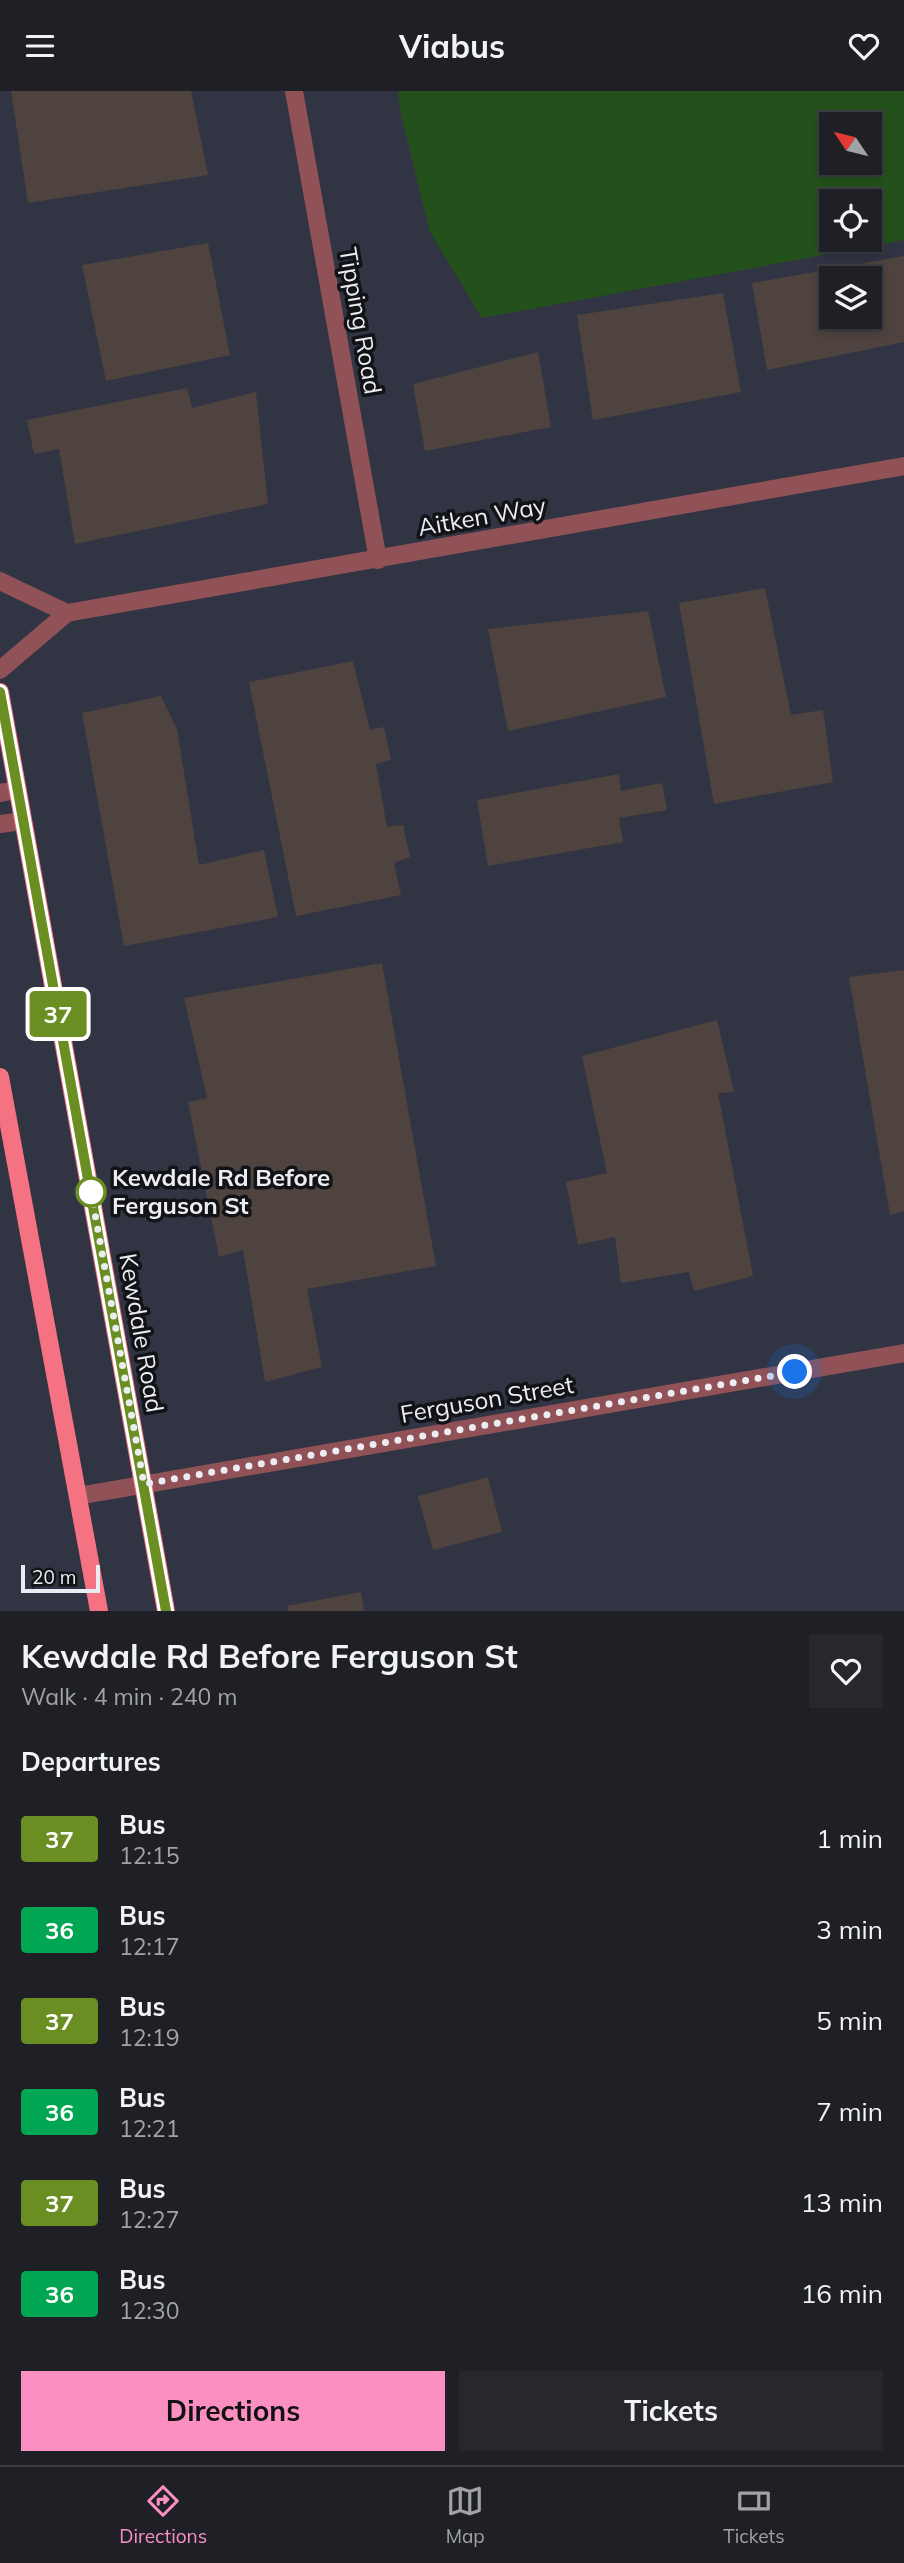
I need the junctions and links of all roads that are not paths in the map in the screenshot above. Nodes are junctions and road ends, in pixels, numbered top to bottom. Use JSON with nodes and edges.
{"nodes":[{"id":1,"x":294,"y":91,"type":"edge"},
{"id":2,"x":904,"y":466,"type":"edge"},
{"id":3,"x":378,"y":560,"type":"junction"},
{"id":4,"x":0,"y":581,"type":"edge"},
{"id":5,"x":67,"y":613,"type":"junction"},
{"id":6,"x":0,"y":670,"type":"edge"},
{"id":7,"x":0,"y":692,"type":"edge"},
{"id":8,"x":9,"y":791,"type":"edge"},
{"id":9,"x":23,"y":821,"type":"junction"},
{"id":10,"x":0,"y":824,"type":"edge"},
{"id":11,"x":0,"y":1077,"type":"edge"},
{"id":12,"x":904,"y":1353,"type":"edge"},
{"id":13,"x":144,"y":1484,"type":"junction"},
{"id":14,"x":78,"y":1496,"type":"junction"},
{"id":15,"x":99,"y":1611,"type":"edge"},
{"id":16,"x":166,"y":1611,"type":"edge"}],
"edges":[{"from":1,"to":3,"type":"street","name":"Tipping Road"},
{"from":2,"to":3,"type":"street","name":"Aitken Way"},
{"from":3,"to":5,"type":"street","name":"Aitken Way"},
{"from":4,"to":5,"type":"street"},
{"from":5,"to":6,"type":"street"},
{"from":7,"to":8,"type":"main road","name":"Kewdale Road"},
{"from":8,"to":9,"type":"main road","name":"Kewdale Road"},
{"from":9,"to":10,"type":"street"},
{"from":9,"to":13,"type":"main road","name":"Kewdale Road"},
{"from":11,"to":14,"type":"main road"},
{"from":12,"to":13,"type":"street","name":"Ferguson Street"},
{"from":13,"to":14,"type":"street","name":"Ferguson Street"},
{"from":13,"to":16,"type":"main road","name":"Kewdale Road"},
{"from":14,"to":15,"type":"main road"}]}
